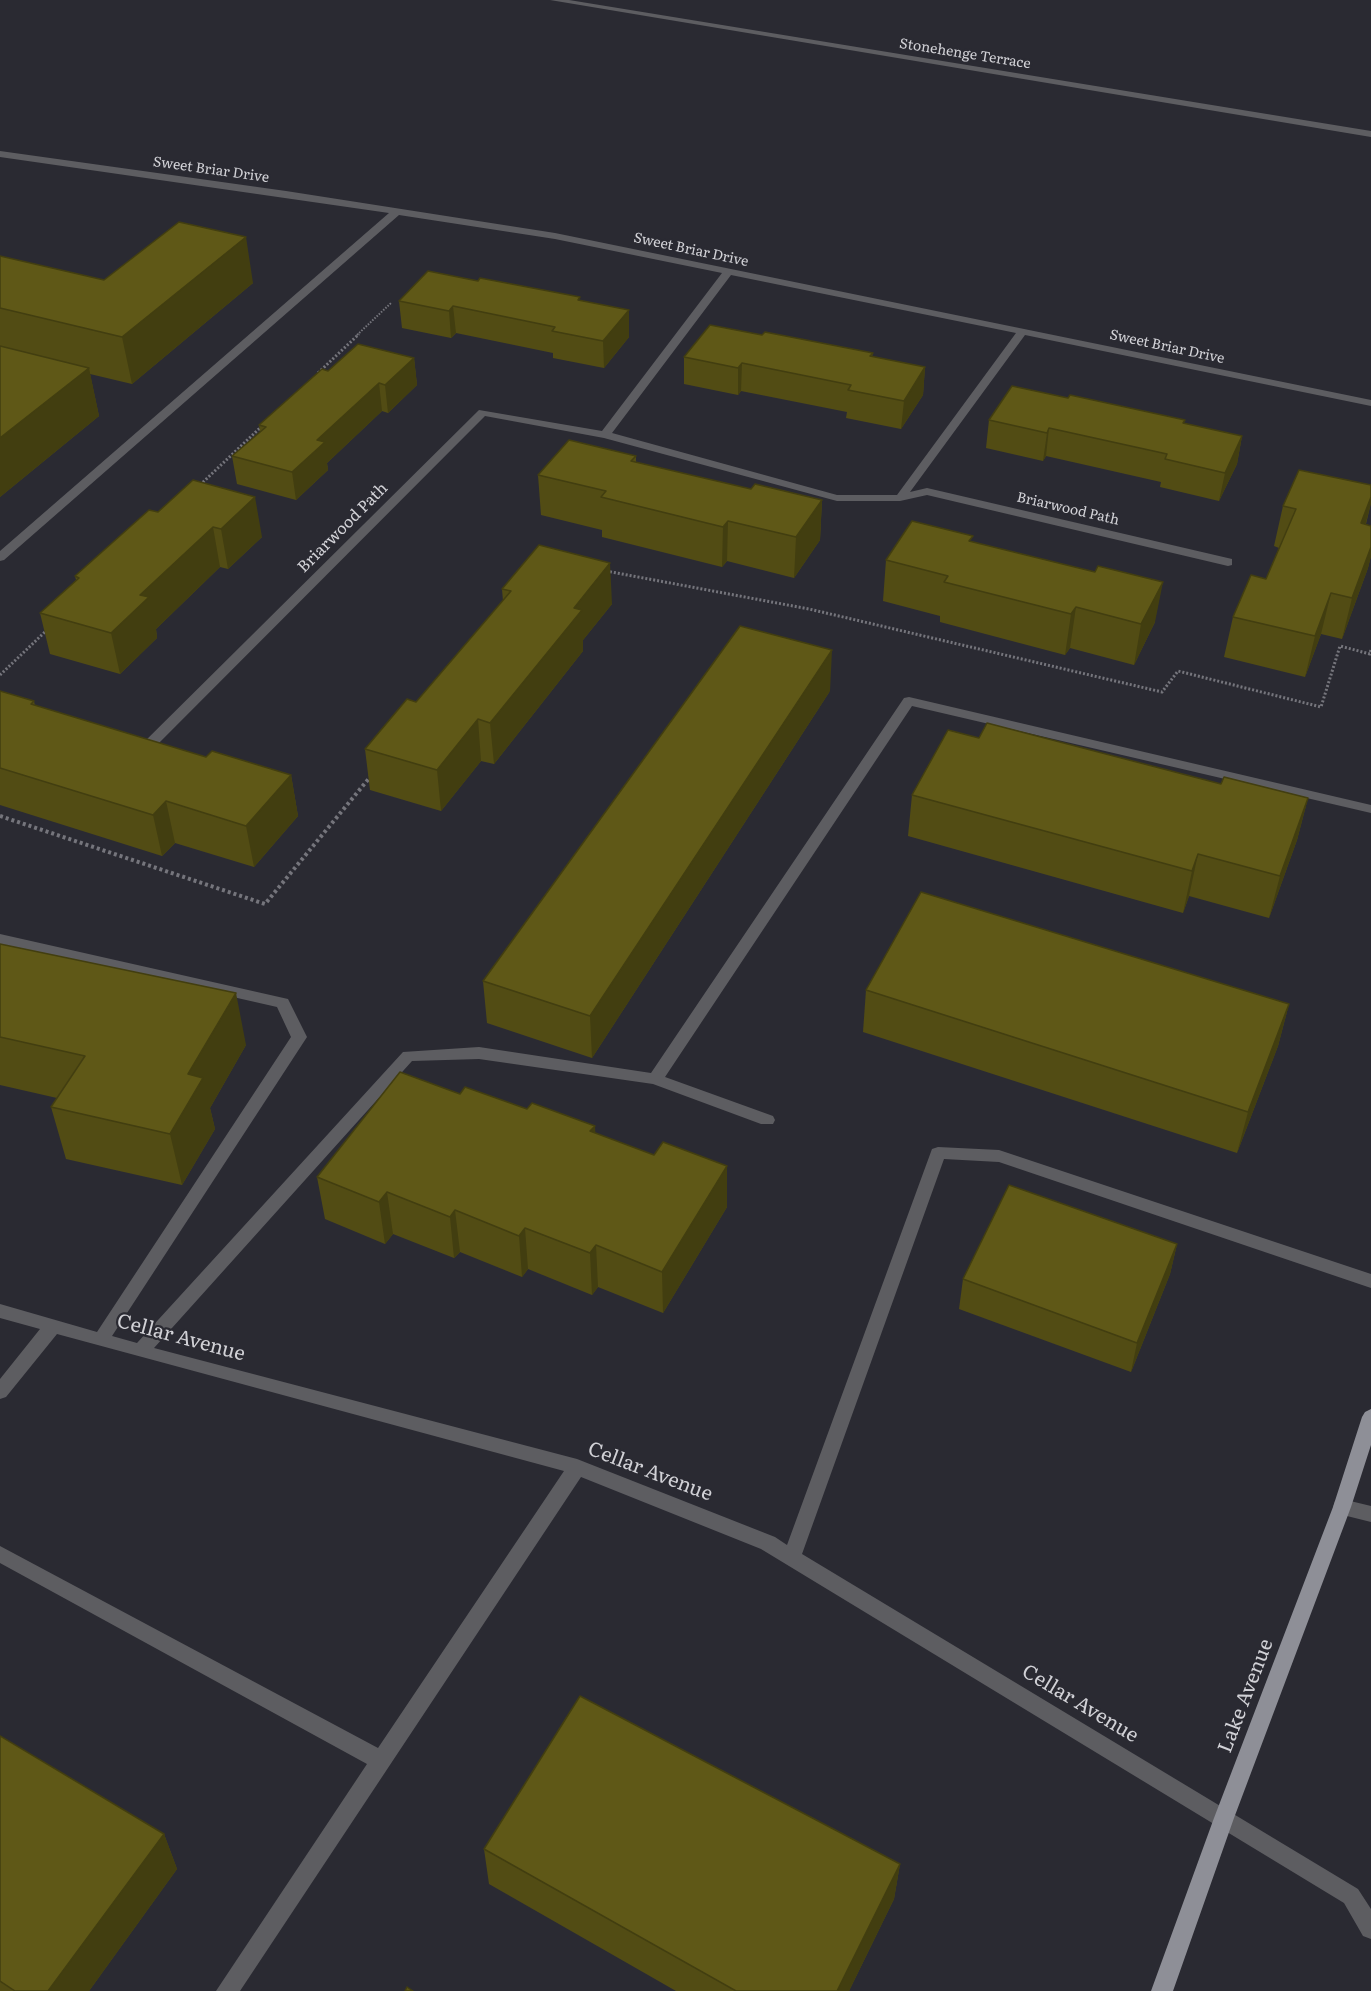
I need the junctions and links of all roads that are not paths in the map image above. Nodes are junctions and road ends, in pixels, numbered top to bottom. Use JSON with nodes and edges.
{"nodes":[{"id":1,"x":554,"y":0,"type":"edge"},
{"id":2,"x":1371,"y":134,"type":"edge"},
{"id":3,"x":0,"y":154,"type":"edge"},
{"id":4,"x":397,"y":211,"type":"junction"},
{"id":5,"x":728,"y":272,"type":"junction"},
{"id":6,"x":1022,"y":332,"type":"junction"},
{"id":7,"x":1371,"y":403,"type":"edge"},
{"id":8,"x":605,"y":435,"type":"junction"},
{"id":9,"x":900,"y":498,"type":"junction"},
{"id":10,"x":0,"y":557,"type":"edge"},
{"id":11,"x":1228,"y":562,"type":"dead end"},
{"id":12,"x":139,"y":755,"type":"edge"},
{"id":13,"x":1371,"y":809,"type":"edge"},
{"id":14,"x":0,"y":939,"type":"edge"},
{"id":15,"x":655,"y":1079,"type":"junction"},
{"id":16,"x":767,"y":1120,"type":"dead end"},
{"id":17,"x":1371,"y":1281,"type":"edge"},
{"id":18,"x":0,"y":1311,"type":"edge"},
{"id":19,"x":53,"y":1326,"type":"junction"},
{"id":20,"x":101,"y":1339,"type":"junction"},
{"id":21,"x":140,"y":1351,"type":"junction"},
{"id":22,"x":0,"y":1392,"type":"edge"},
{"id":23,"x":1371,"y":1417,"type":"edge"},
{"id":24,"x":577,"y":1467,"type":"junction"},
{"id":25,"x":1342,"y":1507,"type":"junction"},
{"id":26,"x":1371,"y":1514,"type":"edge"},
{"id":27,"x":0,"y":1554,"type":"edge"},
{"id":28,"x":792,"y":1557,"type":"junction"},
{"id":29,"x":382,"y":1761,"type":"junction"},
{"id":30,"x":1224,"y":1818,"type":"junction"},
{"id":31,"x":1371,"y":1928,"type":"edge"},
{"id":32,"x":227,"y":1991,"type":"edge"},
{"id":33,"x":1162,"y":1991,"type":"edge"}],
"edges":[{"from":1,"to":2,"type":"street","name":"Stonehenge Terrace"},
{"from":3,"to":4,"type":"street","name":"Sweet Briar Drive"},
{"from":4,"to":5,"type":"street","name":"Sweet Briar Drive"},
{"from":4,"to":10,"type":"street"},
{"from":5,"to":6,"type":"street","name":"Sweet Briar Drive"},
{"from":5,"to":8,"type":"street"},
{"from":6,"to":7,"type":"street","name":"Sweet Briar Drive"},
{"from":6,"to":9,"type":"street"},
{"from":8,"to":9,"type":"street","name":"Briarwood Path"},
{"from":8,"to":12,"type":"street","name":"Briarwood Path"},
{"from":9,"to":11,"type":"street","name":"Briarwood Path"},
{"from":13,"to":15,"type":"street"},
{"from":14,"to":20,"type":"street"},
{"from":15,"to":16,"type":"street"},
{"from":15,"to":21,"type":"street"},
{"from":17,"to":28,"type":"street"},
{"from":18,"to":19,"type":"street","name":"Cellar Avenue"},
{"from":19,"to":20,"type":"street","name":"Cellar Avenue"},
{"from":19,"to":22,"type":"street"},
{"from":20,"to":21,"type":"street","name":"Cellar Avenue"},
{"from":21,"to":24,"type":"street","name":"Cellar Avenue"},
{"from":23,"to":25,"type":"main road","name":"Lake Avenue"},
{"from":24,"to":28,"type":"street","name":"Cellar Avenue"},
{"from":24,"to":29,"type":"street"},
{"from":25,"to":26,"type":"street"},
{"from":25,"to":30,"type":"main road","name":"Lake Avenue"},
{"from":27,"to":29,"type":"street"},
{"from":28,"to":30,"type":"street","name":"Cellar Avenue"},
{"from":29,"to":32,"type":"street"},
{"from":30,"to":31,"type":"street","name":"Cellar Avenue"},
{"from":30,"to":33,"type":"main road","name":"Lake Avenue"}]}
